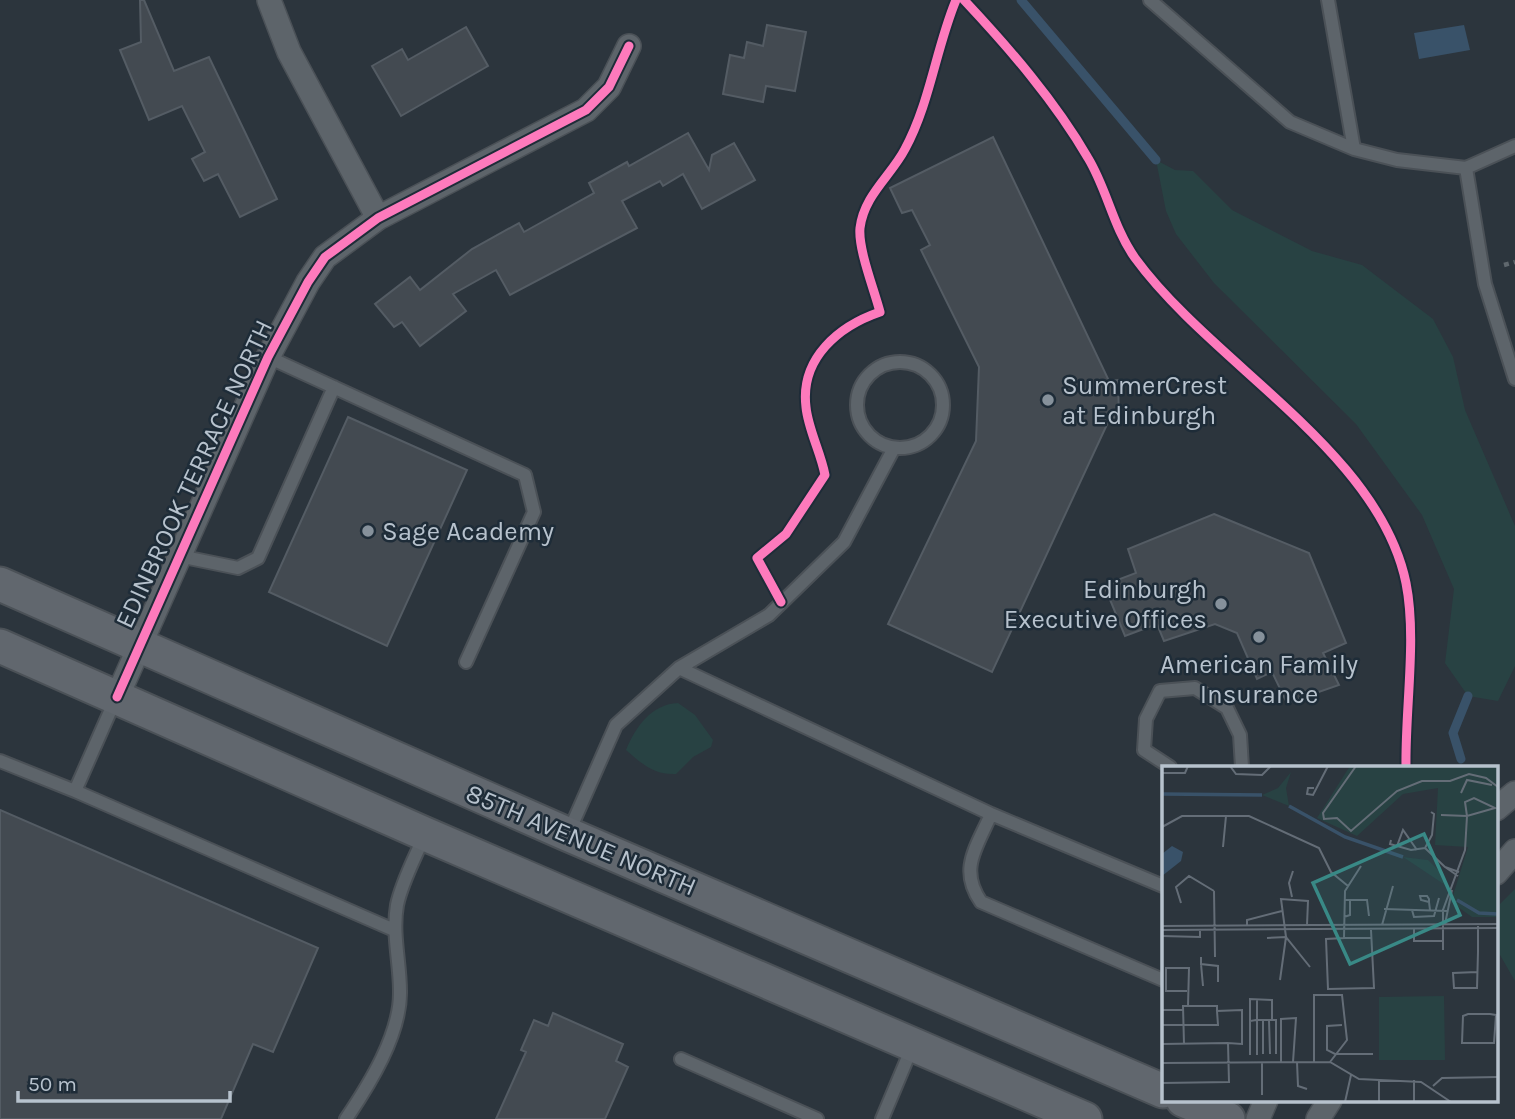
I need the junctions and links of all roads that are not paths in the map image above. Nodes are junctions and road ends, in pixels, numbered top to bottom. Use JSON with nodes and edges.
{"nodes":[{"id":1,"x":269,"y":0,"type":"edge"},
{"id":2,"x":1328,"y":0,"type":"edge"},
{"id":3,"x":1153,"y":1,"type":"edge"},
{"id":4,"x":629,"y":46,"type":"dead end"},
{"id":5,"x":1515,"y":146,"type":"edge"},
{"id":6,"x":1354,"y":149,"type":"junction"},
{"id":7,"x":1466,"y":168,"type":"junction"},
{"id":8,"x":378,"y":218,"type":"junction"},
{"id":9,"x":268,"y":357,"type":"junction"},
{"id":10,"x":1515,"y":379,"type":"edge"},
{"id":11,"x":334,"y":387,"type":"junction"},
{"id":12,"x":894,"y":448,"type":"junction"},
{"id":13,"x":179,"y":556,"type":"junction"},
{"id":14,"x":0,"y":584,"type":"edge"},
{"id":15,"x":0,"y":646,"type":"edge"},
{"id":16,"x":139,"y":646,"type":"junction"},
{"id":17,"x":466,"y":662,"type":"dead end"},
{"id":18,"x":679,"y":668,"type":"junction"},
{"id":19,"x":117,"y":697,"type":"junction"},
{"id":20,"x":0,"y":761,"type":"edge"},
{"id":21,"x":1168,"y":766,"type":"edge"},
{"id":22,"x":1242,"y":766,"type":"edge"},
{"id":23,"x":75,"y":791,"type":"junction"},
{"id":24,"x":1515,"y":793,"type":"edge"},
{"id":25,"x":1498,"y":807,"type":"edge"},
{"id":26,"x":991,"y":814,"type":"junction"},
{"id":27,"x":425,"y":834,"type":"junction"},
{"id":28,"x":567,"y":834,"type":"junction"},
{"id":29,"x":1515,"y":851,"type":"edge"},
{"id":30,"x":1498,"y":871,"type":"edge"},
{"id":31,"x":1162,"y":886,"type":"edge"},
{"id":32,"x":394,"y":930,"type":"junction"},
{"id":33,"x":1162,"y":980,"type":"edge"},
{"id":34,"x":913,"y":1045,"type":"junction"},
{"id":35,"x":681,"y":1059,"type":"dead end"},
{"id":36,"x":1162,"y":1091,"type":"edge"},
{"id":37,"x":1188,"y":1102,"type":"edge"},
{"id":38,"x":1265,"y":1102,"type":"edge"},
{"id":39,"x":1329,"y":1102,"type":"edge"},
{"id":40,"x":346,"y":1119,"type":"edge"},
{"id":41,"x":817,"y":1119,"type":"edge"},
{"id":42,"x":882,"y":1119,"type":"edge"},
{"id":43,"x":1085,"y":1119,"type":"edge"},
{"id":44,"x":1228,"y":1119,"type":"edge"},
{"id":45,"x":1258,"y":1119,"type":"edge"},
{"id":46,"x":1318,"y":1119,"type":"edge"}],
"edges":[{"from":1,"to":8,"type":"street"},
{"from":2,"to":6,"type":"lane"},
{"from":3,"to":6,"type":"lane"},
{"from":4,"to":8,"type":"street","name":"EDINBROOK TERRACE NORTH"},
{"from":5,"to":7,"type":"lane"},
{"from":6,"to":7,"type":"lane"},
{"from":7,"to":10,"type":"lane"},
{"from":8,"to":9,"type":"street","name":"EDINBROOK TERRACE NORTH"},
{"from":9,"to":11,"type":"lane"},
{"from":9,"to":13,"type":"street","name":"EDINBROOK TERRACE NORTH"},
{"from":11,"to":13,"type":"lane"},
{"from":11,"to":17,"type":"lane"},
{"from":12,"to":12,"type":"lane"},
{"from":12,"to":18,"type":"lane"},
{"from":13,"to":16,"type":"street","name":"EDINBROOK TERRACE NORTH"},
{"from":14,"to":16,"type":"main road","name":"85TH AVENUE NORTH"},
{"from":15,"to":19,"type":"main road"},
{"from":16,"to":19,"type":"street","name":"EDINBROOK TERRACE NORTH"},
{"from":16,"to":28,"type":"main road","name":"85TH AVENUE NORTH"},
{"from":18,"to":26,"type":"lane"},
{"from":18,"to":28,"type":"lane"},
{"from":19,"to":23,"type":"lane"},
{"from":19,"to":27,"type":"main road"},
{"from":20,"to":23,"type":"lane"},
{"from":21,"to":22,"type":"lane"},
{"from":23,"to":32,"type":"lane"},
{"from":24,"to":25,"type":"street"},
{"from":26,"to":31,"type":"lane"},
{"from":26,"to":33,"type":"lane"},
{"from":27,"to":32,"type":"lane"},
{"from":27,"to":34,"type":"main road"},
{"from":28,"to":36,"type":"main road","name":"85TH AVENUE NORTH"},
{"from":29,"to":30,"type":"street"},
{"from":32,"to":40,"type":"lane"},
{"from":34,"to":42,"type":"lane"},
{"from":34,"to":43,"type":"main road"},
{"from":35,"to":41,"type":"lane"},
{"from":37,"to":44,"type":"main road"},
{"from":38,"to":45,"type":"street"},
{"from":39,"to":46,"type":"street"}]}
